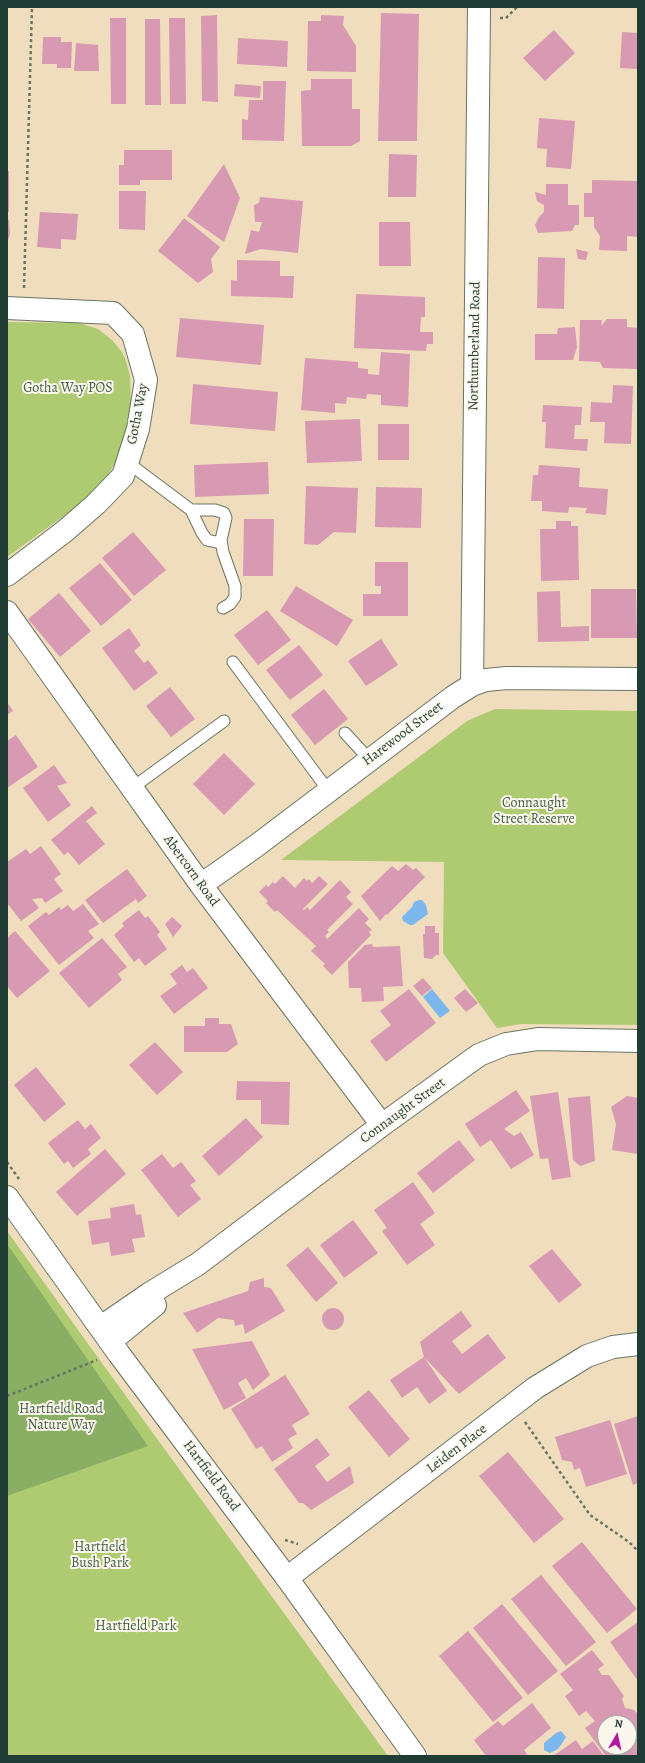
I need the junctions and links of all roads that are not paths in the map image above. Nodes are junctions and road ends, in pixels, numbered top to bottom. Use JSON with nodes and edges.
{"nodes":[{"id":1,"x":479,"y":7,"type":"edge"},
{"id":2,"x":15,"y":308,"type":"edge"},
{"id":3,"x":127,"y":462,"type":"junction"},
{"id":4,"x":191,"y":510,"type":"junction"},
{"id":5,"x":221,"y":540,"type":"junction"},
{"id":6,"x":7,"y":575,"type":"edge"},
{"id":7,"x":222,"y":608,"type":"dead end"},
{"id":8,"x":7,"y":612,"type":"edge"},
{"id":9,"x":233,"y":662,"type":"dead end"},
{"id":10,"x":638,"y":679,"type":"edge"},
{"id":11,"x":472,"y":685,"type":"junction"},
{"id":12,"x":224,"y":721,"type":"dead end"},
{"id":13,"x":345,"y":733,"type":"dead end"},
{"id":14,"x":369,"y":759,"type":"junction"},
{"id":15,"x":132,"y":788,"type":"junction"},
{"id":16,"x":328,"y":790,"type":"junction"},
{"id":17,"x":201,"y":885,"type":"junction"},
{"id":18,"x":638,"y":1041,"type":"edge"},
{"id":19,"x":382,"y":1125,"type":"junction"},
{"id":20,"x":7,"y":1196,"type":"edge"},
{"id":21,"x":110,"y":1341,"type":"junction"},
{"id":22,"x":638,"y":1344,"type":"edge"},
{"id":23,"x":287,"y":1578,"type":"junction"},
{"id":24,"x":415,"y":1756,"type":"edge"}],
"edges":[{"from":1,"to":11,"type":"street","name":"Northumberland Road"},
{"from":2,"to":3,"type":"street","name":"Gotha Way"},
{"from":3,"to":4,"type":"lane"},
{"from":3,"to":6,"type":"street","name":"Gotha Way"},
{"from":4,"to":5,"type":"lane"},
{"from":4,"to":5,"type":"lane"},
{"from":5,"to":7,"type":"lane"},
{"from":8,"to":15,"type":"street","name":"Abercorn Road"},
{"from":9,"to":16,"type":"lane"},
{"from":10,"to":11,"type":"street","name":"Harewood Street"},
{"from":11,"to":14,"type":"street","name":"Harewood Street"},
{"from":12,"to":15,"type":"lane"},
{"from":13,"to":14,"type":"lane"},
{"from":14,"to":16,"type":"street","name":"Harewood Street"},
{"from":15,"to":17,"type":"street","name":"Abercorn Road"},
{"from":16,"to":17,"type":"street","name":"Harewood Street"},
{"from":17,"to":19,"type":"street","name":"Abercorn Road"},
{"from":18,"to":19,"type":"street","name":"Connaught Street"},
{"from":19,"to":21,"type":"street","name":"Connaught Street"},
{"from":20,"to":21,"type":"street","name":"Hartfield Road"},
{"from":21,"to":23,"type":"street","name":"Hartfield Road"},
{"from":22,"to":23,"type":"street","name":"Leiden Place"},
{"from":23,"to":24,"type":"street","name":"Hartfield Road"}]}
